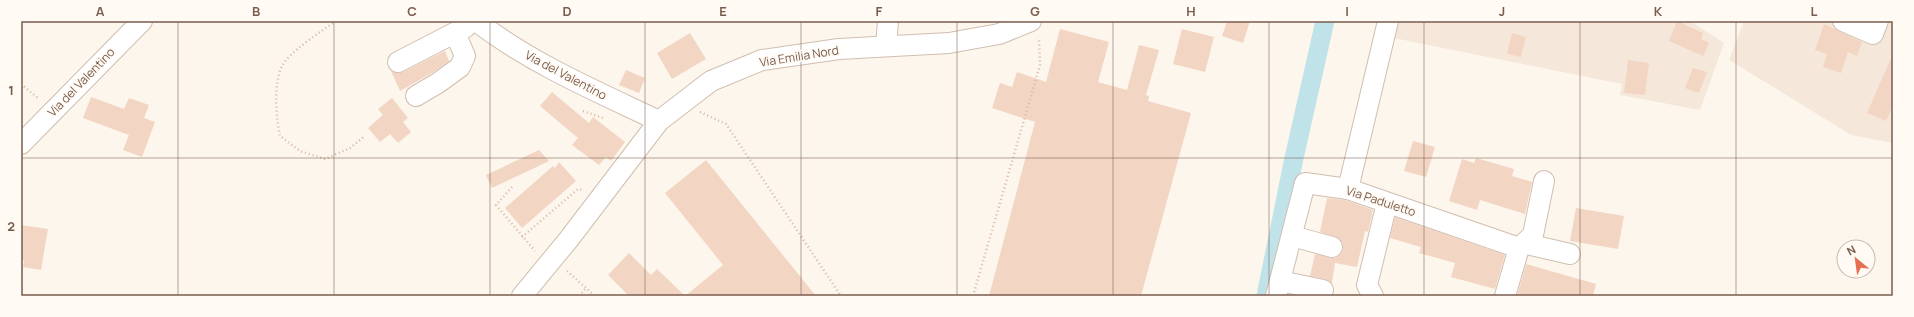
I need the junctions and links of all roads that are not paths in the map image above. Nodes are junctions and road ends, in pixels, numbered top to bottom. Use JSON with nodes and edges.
{"nodes":[{"id":1,"x":142,"y":21,"type":"edge"},
{"id":2,"x":477,"y":21,"type":"edge"},
{"id":3,"x":888,"y":21,"type":"edge"},
{"id":4,"x":1388,"y":21,"type":"edge"},
{"id":5,"x":1843,"y":21,"type":"edge"},
{"id":6,"x":1878,"y":21,"type":"edge"},
{"id":7,"x":1035,"y":28,"type":"edge"},
{"id":8,"x":455,"y":33,"type":"junction"},
{"id":9,"x":886,"y":46,"type":"junction"},
{"id":10,"x":398,"y":62,"type":"dead end"},
{"id":11,"x":416,"y":96,"type":"dead end"},
{"id":12,"x":659,"y":121,"type":"junction"},
{"id":13,"x":21,"y":144,"type":"edge"},
{"id":14,"x":1544,"y":181,"type":"dead end"},
{"id":15,"x":1348,"y":189,"type":"junction"},
{"id":16,"x":1388,"y":203,"type":"junction"},
{"id":17,"x":1292,"y":236,"type":"junction"},
{"id":18,"x":1523,"y":244,"type":"junction"},
{"id":19,"x":1332,"y":247,"type":"dead end"},
{"id":20,"x":1570,"y":254,"type":"dead end"},
{"id":21,"x":1278,"y":288,"type":"edge"},
{"id":22,"x":1323,"y":290,"type":"dead end"},
{"id":23,"x":522,"y":296,"type":"edge"},
{"id":24,"x":1373,"y":296,"type":"edge"},
{"id":25,"x":1505,"y":296,"type":"edge"}],
"edges":[{"from":1,"to":13,"type":"street","name":"Via del Valentino"},
{"from":2,"to":8,"type":"street"},
{"from":2,"to":12,"type":"street","name":"Via del Valentino"},
{"from":3,"to":9,"type":"street"},
{"from":4,"to":15,"type":"street"},
{"from":5,"to":6,"type":"street"},
{"from":7,"to":9,"type":"street","name":"Via Emilia Nord"},
{"from":8,"to":10,"type":"street"},
{"from":8,"to":11,"type":"street"},
{"from":9,"to":12,"type":"street","name":"Via Emilia Nord"},
{"from":12,"to":23,"type":"street","name":"Via Emilia Nord"},
{"from":14,"to":18,"type":"street"},
{"from":15,"to":16,"type":"street","name":"Via Paduletto"},
{"from":15,"to":17,"type":"street","name":"Via Paduletto"},
{"from":16,"to":18,"type":"street","name":"Via Paduletto"},
{"from":16,"to":24,"type":"street"},
{"from":17,"to":19,"type":"street"},
{"from":17,"to":21,"type":"street","name":"Via Paduletto"},
{"from":18,"to":20,"type":"street","name":"Via Paduletto"},
{"from":18,"to":25,"type":"street"},
{"from":21,"to":22,"type":"street"}]}
